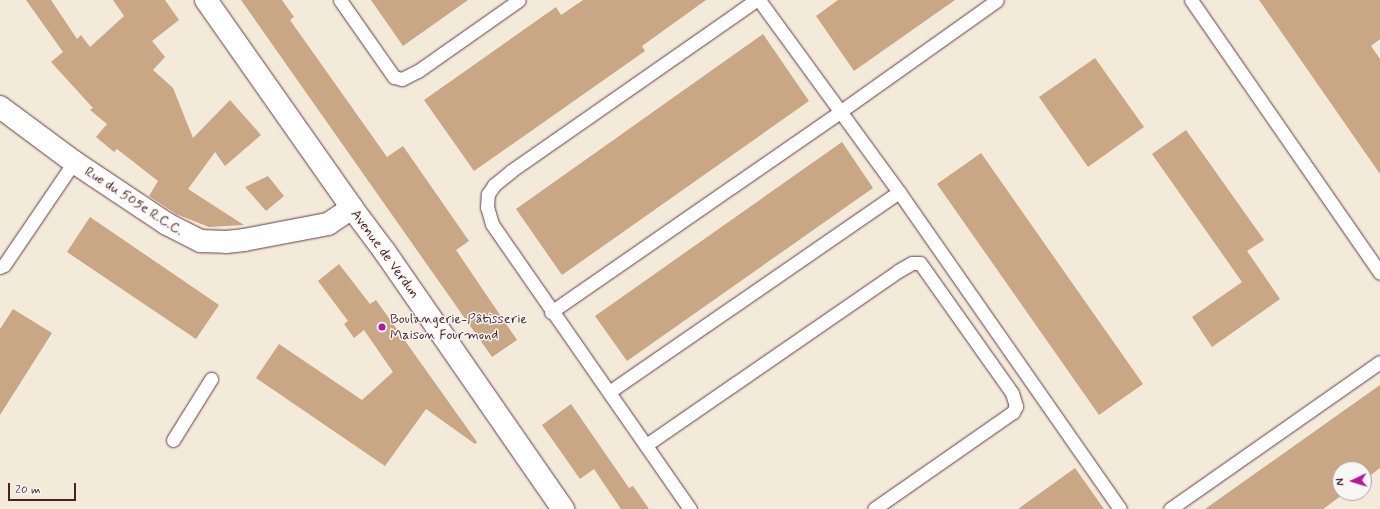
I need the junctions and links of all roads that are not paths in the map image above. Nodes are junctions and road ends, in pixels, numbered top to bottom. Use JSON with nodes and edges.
{"nodes":[{"id":1,"x":206,"y":0,"type":"edge"},
{"id":2,"x":340,"y":0,"type":"edge"},
{"id":3,"x":519,"y":0,"type":"edge"},
{"id":4,"x":757,"y":0,"type":"edge"},
{"id":5,"x":997,"y":0,"type":"edge"},
{"id":6,"x":1191,"y":0,"type":"edge"},
{"id":7,"x":0,"y":107,"type":"edge"},
{"id":8,"x":841,"y":111,"type":"junction"},
{"id":9,"x":74,"y":162,"type":"junction"},
{"id":10,"x":899,"y":192,"type":"junction"},
{"id":11,"x":352,"y":208,"type":"junction"},
{"id":12,"x":0,"y":267,"type":"edge"},
{"id":13,"x":1380,"y":273,"type":"edge"},
{"id":14,"x":552,"y":312,"type":"junction"},
{"id":15,"x":1380,"y":362,"type":"edge"},
{"id":16,"x":211,"y":379,"type":"dead end"},
{"id":17,"x":609,"y":392,"type":"junction"},
{"id":18,"x":173,"y":440,"type":"dead end"},
{"id":19,"x":646,"y":445,"type":"junction"},
{"id":20,"x":564,"y":509,"type":"edge"},
{"id":21,"x":690,"y":509,"type":"edge"},
{"id":22,"x":874,"y":509,"type":"edge"},
{"id":23,"x":1120,"y":509,"type":"edge"},
{"id":24,"x":1170,"y":509,"type":"edge"}],
"edges":[{"from":1,"to":11,"type":"main road","name":"Avenue de Verdun"},
{"from":2,"to":3,"type":"lane"},
{"from":4,"to":8,"type":"lane"},
{"from":4,"to":14,"type":"lane"},
{"from":5,"to":8,"type":"lane"},
{"from":6,"to":13,"type":"lane"},
{"from":7,"to":9,"type":"main road","name":"Rue du 505e R.C.C."},
{"from":8,"to":10,"type":"lane"},
{"from":8,"to":14,"type":"lane"},
{"from":9,"to":11,"type":"main road","name":"Rue du 505e R.C.C."},
{"from":9,"to":12,"type":"lane"},
{"from":10,"to":17,"type":"lane"},
{"from":10,"to":23,"type":"lane"},
{"from":11,"to":20,"type":"main road","name":"Avenue de Verdun"},
{"from":14,"to":17,"type":"lane"},
{"from":15,"to":24,"type":"lane"},
{"from":16,"to":18,"type":"lane"},
{"from":17,"to":19,"type":"lane"},
{"from":19,"to":21,"type":"lane"},
{"from":19,"to":22,"type":"lane"}]}
